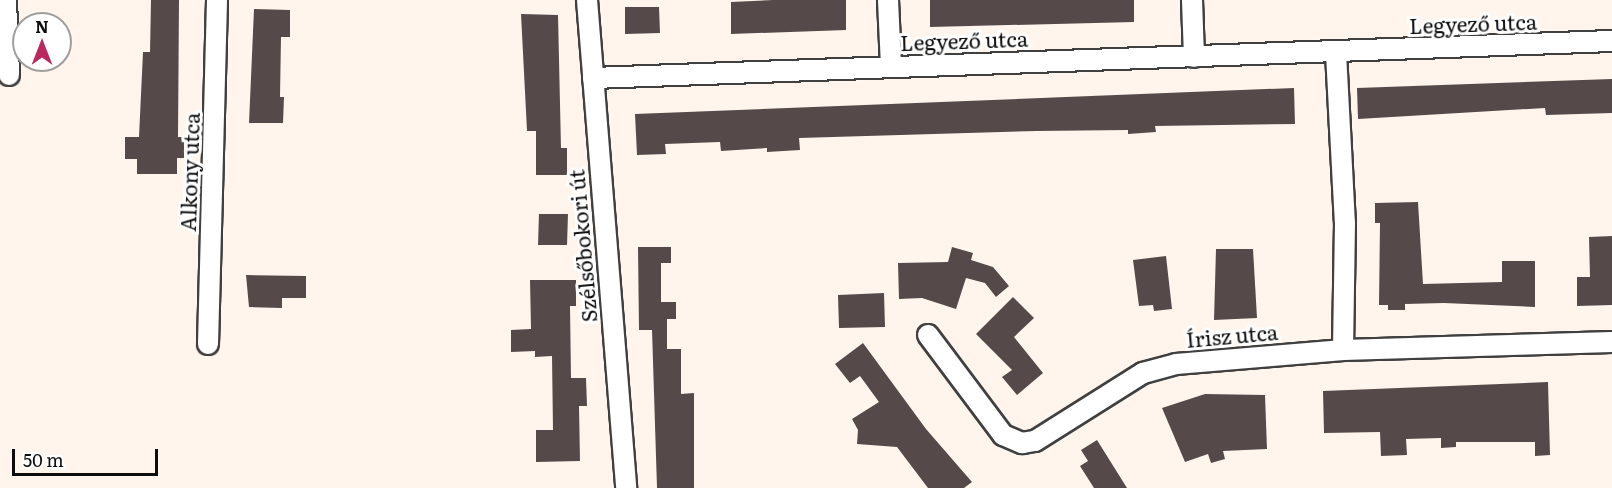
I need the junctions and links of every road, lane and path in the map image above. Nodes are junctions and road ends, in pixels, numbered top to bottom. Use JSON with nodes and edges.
{"nodes":[{"id":1,"x":6,"y":0,"type":"edge"},
{"id":2,"x":217,"y":0,"type":"edge"},
{"id":3,"x":587,"y":0,"type":"edge"},
{"id":4,"x":888,"y":0,"type":"edge"},
{"id":5,"x":1192,"y":0,"type":"edge"},
{"id":6,"x":1612,"y":41,"type":"edge"},
{"id":7,"x":1336,"y":53,"type":"junction"},
{"id":8,"x":1194,"y":57,"type":"junction"},
{"id":9,"x":891,"y":67,"type":"junction"},
{"id":10,"x":9,"y":75,"type":"dead end"},
{"id":11,"x":593,"y":78,"type":"junction"},
{"id":12,"x":928,"y":335,"type":"dead end"},
{"id":13,"x":1612,"y":342,"type":"edge"},
{"id":14,"x":208,"y":344,"type":"dead end"},
{"id":15,"x":1343,"y":350,"type":"junction"},
{"id":16,"x":626,"y":488,"type":"edge"}],
"edges":[{"from":1,"to":10,"type":"street"},
{"from":2,"to":14,"type":"street","name":"Alkony utca"},
{"from":3,"to":11,"type":"street","name":"Szélsőbokori út"},
{"from":4,"to":9,"type":"street"},
{"from":5,"to":8,"type":"street"},
{"from":6,"to":7,"type":"street","name":"Legyező utca"},
{"from":7,"to":8,"type":"street","name":"Legyező utca"},
{"from":7,"to":15,"type":"street"},
{"from":8,"to":9,"type":"street","name":"Legyező utca"},
{"from":9,"to":11,"type":"street","name":"Legyező utca"},
{"from":11,"to":16,"type":"street","name":"Szélsőbokori út"},
{"from":12,"to":15,"type":"street","name":"Írisz utca"},
{"from":13,"to":15,"type":"street","name":"Írisz utca"}]}
